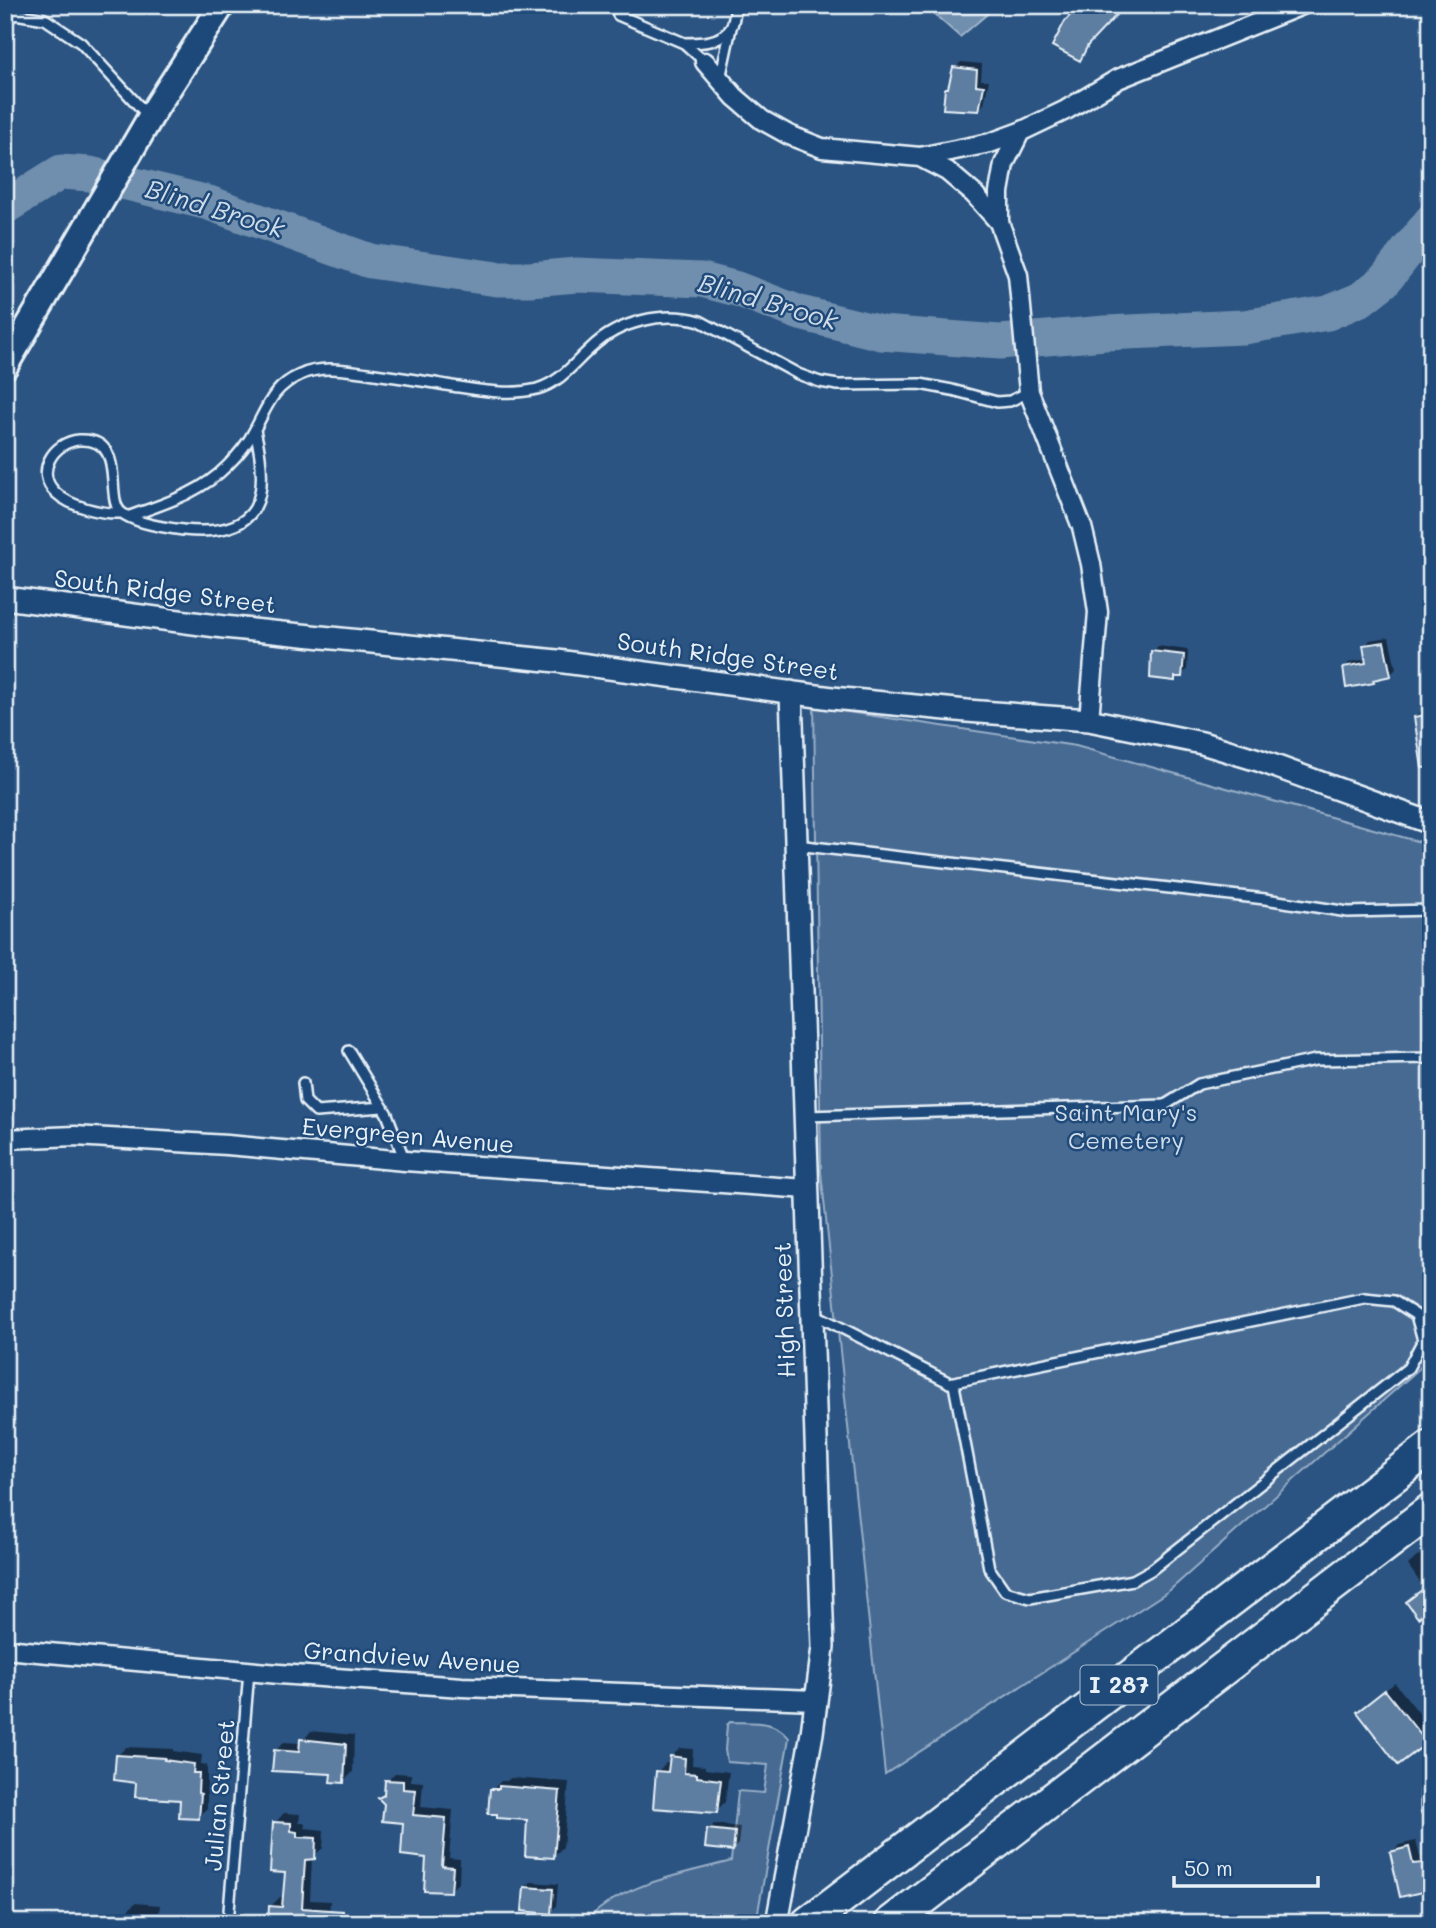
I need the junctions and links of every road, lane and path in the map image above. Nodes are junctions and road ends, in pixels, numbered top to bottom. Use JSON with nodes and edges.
{"nodes":[{"id":1,"x":222,"y":5,"type":"edge"},
{"id":2,"x":736,"y":5,"type":"edge"},
{"id":3,"x":1250,"y":5,"type":"edge"},
{"id":4,"x":1302,"y":5,"type":"edge"},
{"id":5,"x":618,"y":15,"type":"dead end"},
{"id":6,"x":5,"y":21,"type":"edge"},
{"id":7,"x":1251,"y":24,"type":"junction"},
{"id":8,"x":731,"y":28,"type":"junction"},
{"id":9,"x":684,"y":43,"type":"junction"},
{"id":10,"x":705,"y":62,"type":"joint"},
{"id":11,"x":720,"y":79,"type":"junction"},
{"id":12,"x":150,"y":118,"type":"junction"},
{"id":13,"x":1020,"y":132,"type":"junction"},
{"id":14,"x":919,"y":158,"type":"junction"},
{"id":15,"x":999,"y":222,"type":"junction"},
{"id":16,"x":5,"y":366,"type":"edge"},
{"id":17,"x":1029,"y":392,"type":"junction"},
{"id":18,"x":255,"y":430,"type":"junction"},
{"id":19,"x":126,"y":514,"type":"junction"},
{"id":20,"x":5,"y":598,"type":"edge"},
{"id":21,"x":791,"y":692,"type":"junction"},
{"id":22,"x":1088,"y":720,"type":"junction"},
{"id":23,"x":1431,"y":822,"type":"edge"},
{"id":24,"x":796,"y":845,"type":"junction"},
{"id":25,"x":1431,"y":910,"type":"edge"},
{"id":26,"x":349,"y":1051,"type":"dead end"},
{"id":27,"x":1431,"y":1059,"type":"edge"},
{"id":28,"x":303,"y":1083,"type":"dead end"},
{"id":29,"x":383,"y":1107,"type":"junction"},
{"id":30,"x":805,"y":1116,"type":"junction"},
{"id":31,"x":5,"y":1139,"type":"edge"},
{"id":32,"x":405,"y":1161,"type":"junction"},
{"id":33,"x":807,"y":1189,"type":"junction"},
{"id":34,"x":811,"y":1312,"type":"junction"},
{"id":35,"x":949,"y":1383,"type":"junction"},
{"id":36,"x":1431,"y":1447,"type":"edge"},
{"id":37,"x":1431,"y":1510,"type":"edge"},
{"id":38,"x":5,"y":1648,"type":"edge"},
{"id":39,"x":249,"y":1671,"type":"junction"},
{"id":40,"x":816,"y":1700,"type":"junction"},
{"id":41,"x":1431,"y":1792,"type":"edge"},
{"id":42,"x":1431,"y":1809,"type":"edge"},
{"id":43,"x":228,"y":1923,"type":"edge"},
{"id":44,"x":777,"y":1923,"type":"edge"},
{"id":45,"x":808,"y":1923,"type":"edge"},
{"id":46,"x":891,"y":1923,"type":"edge"}],
"edges":[{"from":1,"to":12,"type":"main road"},
{"from":2,"to":8,"type":"lane"},
{"from":3,"to":7,"type":"street"},
{"from":4,"to":7,"type":"street"},
{"from":5,"to":9,"type":"lane"},
{"from":6,"to":12,"type":"lane"},
{"from":7,"to":13,"type":"street"},
{"from":8,"to":9,"type":"lane"},
{"from":8,"to":11,"type":"lane"},
{"from":9,"to":10,"type":"lane"},
{"from":10,"to":11,"type":"street"},
{"from":11,"to":14,"type":"street"},
{"from":12,"to":16,"type":"main road"},
{"from":13,"to":14,"type":"street"},
{"from":13,"to":15,"type":"street"},
{"from":14,"to":15,"type":"street"},
{"from":15,"to":17,"type":"street"},
{"from":17,"to":18,"type":"lane"},
{"from":17,"to":22,"type":"street"},
{"from":18,"to":19,"type":"lane"},
{"from":18,"to":19,"type":"lane"},
{"from":19,"to":19,"type":"lane"},
{"from":20,"to":21,"type":"street","name":"South Ridge Street"},
{"from":21,"to":22,"type":"street","name":"South Ridge Street"},
{"from":21,"to":24,"type":"street","name":"High Street"},
{"from":22,"to":23,"type":"street","name":"South Ridge Street"},
{"from":24,"to":25,"type":"lane"},
{"from":24,"to":30,"type":"street","name":"High Street"},
{"from":26,"to":29,"type":"lane"},
{"from":27,"to":30,"type":"lane"},
{"from":28,"to":29,"type":"lane"},
{"from":29,"to":32,"type":"lane"},
{"from":30,"to":33,"type":"street","name":"High Street"},
{"from":31,"to":32,"type":"street","name":"Evergreen Avenue"},
{"from":32,"to":33,"type":"street","name":"Evergreen Avenue"},
{"from":33,"to":34,"type":"street","name":"High Street"},
{"from":34,"to":35,"type":"lane"},
{"from":34,"to":40,"type":"street","name":"High Street"},
{"from":35,"to":35,"type":"lane"},
{"from":36,"to":45,"type":"highway","number":"I 287"},
{"from":37,"to":46,"type":"highway","number":"I 287"},
{"from":38,"to":39,"type":"street","name":"Grandview Avenue"},
{"from":39,"to":40,"type":"street","name":"Grandview Avenue"},
{"from":39,"to":43,"type":"lane","name":"Julian Street"},
{"from":40,"to":44,"type":"street","name":"High Street"},
{"from":41,"to":42,"type":"street"}]}
